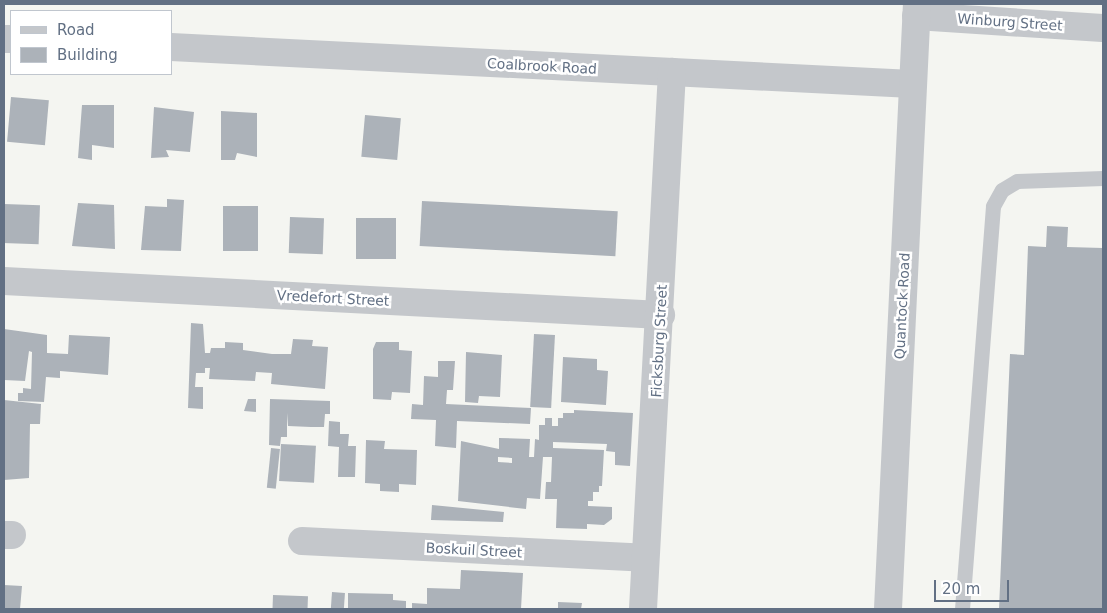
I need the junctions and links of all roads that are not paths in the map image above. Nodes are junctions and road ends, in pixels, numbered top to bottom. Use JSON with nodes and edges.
{"nodes":[{"id":1,"x":916,"y":10,"type":"edge"},
{"id":2,"x":1103,"y":28,"type":"edge"},
{"id":3,"x":172,"y":47,"type":"edge"},
{"id":4,"x":672,"y":72,"type":"junction"},
{"id":5,"x":912,"y":84,"type":"junction"},
{"id":6,"x":1103,"y":178,"type":"edge"},
{"id":7,"x":4,"y":281,"type":"edge"},
{"id":8,"x":661,"y":315,"type":"junction"},
{"id":9,"x":302,"y":541,"type":"dead end"},
{"id":10,"x":646,"y":558,"type":"junction"},
{"id":11,"x":643,"y":609,"type":"edge"},
{"id":12,"x":888,"y":609,"type":"edge"},
{"id":13,"x":962,"y":609,"type":"edge"}],
"edges":[{"from":1,"to":2,"type":"street","name":"Winburg Street"},
{"from":1,"to":5,"type":"street","name":"Quantock Road"},
{"from":3,"to":4,"type":"street","name":"Coalbrook Road"},
{"from":4,"to":5,"type":"street","name":"Coalbrook Road"},
{"from":4,"to":8,"type":"street","name":"Ficksburg Street"},
{"from":5,"to":12,"type":"street","name":"Quantock Road"},
{"from":6,"to":13,"type":"lane"},
{"from":7,"to":8,"type":"street","name":"Vredefort Street"},
{"from":8,"to":10,"type":"street","name":"Ficksburg Street"},
{"from":9,"to":10,"type":"street","name":"Boskuil Street"},
{"from":10,"to":11,"type":"street","name":"Ficksburg Street"}]}
